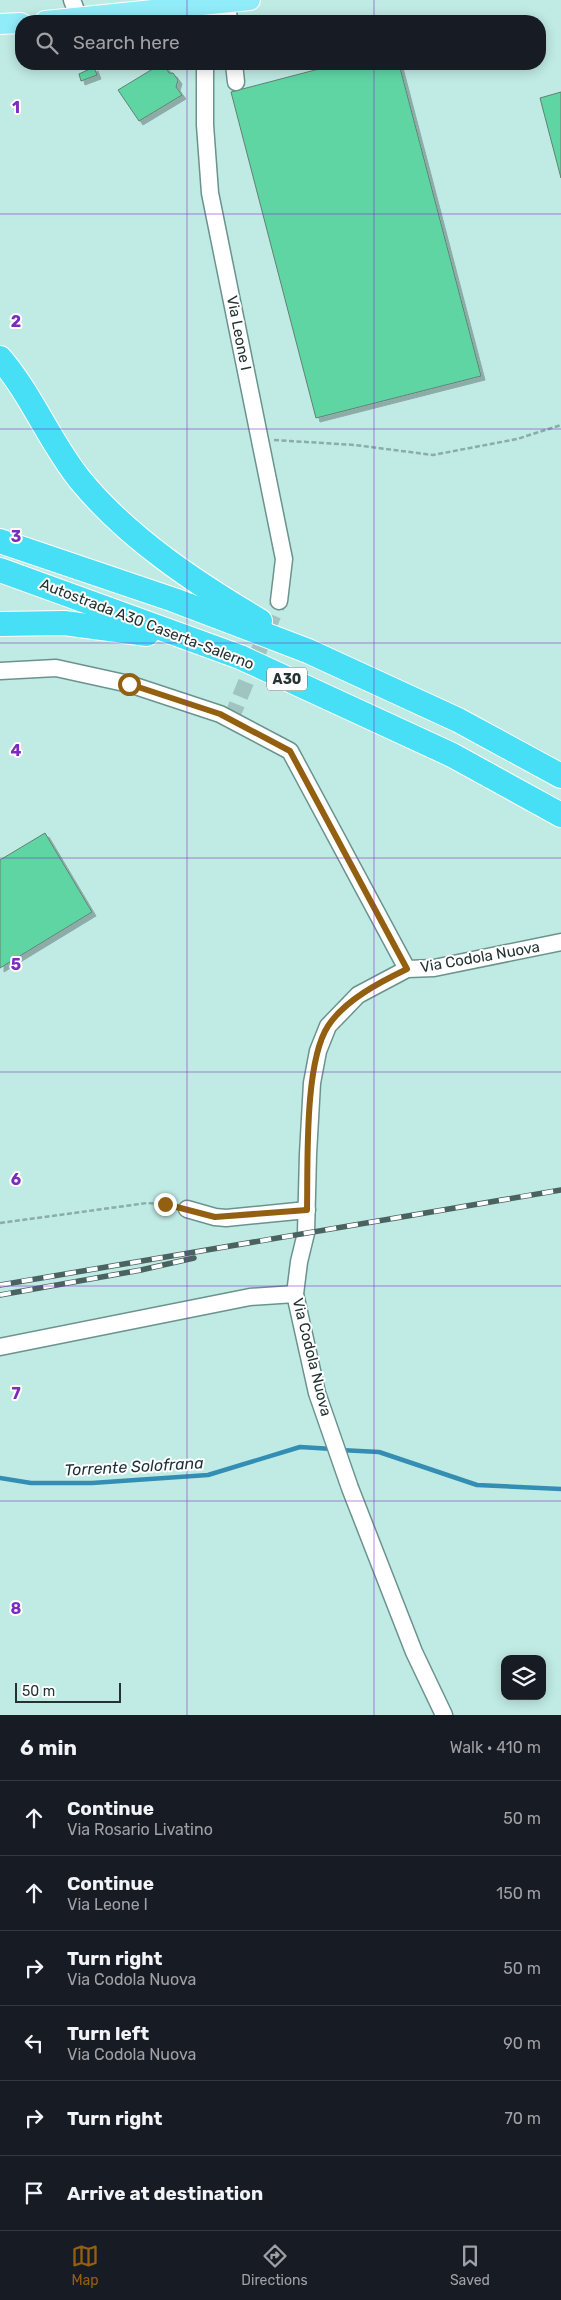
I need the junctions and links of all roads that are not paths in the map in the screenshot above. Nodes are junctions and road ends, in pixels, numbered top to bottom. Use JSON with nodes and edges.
{"nodes":[{"id":1,"x":250,"y":0,"type":"edge"},
{"id":2,"x":75,"y":9,"type":"edge"},
{"id":3,"x":221,"y":10,"type":"edge"},
{"id":4,"x":60,"y":15,"type":"edge"},
{"id":5,"x":15,"y":23,"type":"edge"},
{"id":6,"x":0,"y":24,"type":"edge"},
{"id":7,"x":205,"y":70,"type":"edge"},
{"id":8,"x":235,"y":70,"type":"edge"},
{"id":9,"x":236,"y":82,"type":"dead end"},
{"id":10,"x":0,"y":358,"type":"edge"},
{"id":11,"x":0,"y":541,"type":"edge"},
{"id":12,"x":0,"y":570,"type":"edge"},
{"id":13,"x":279,"y":601,"type":"tunnel mouth"},
{"id":14,"x":0,"y":624,"type":"edge"},
{"id":15,"x":308,"y":651,"type":"junction"},
{"id":16,"x":240,"y":657,"type":"junction"},
{"id":17,"x":0,"y":671,"type":"edge"},
{"id":18,"x":561,"y":776,"type":"edge"},
{"id":19,"x":561,"y":815,"type":"edge"},
{"id":20,"x":561,"y":942,"type":"edge"},
{"id":21,"x":407,"y":969,"type":"junction"},
{"id":22,"x":187,"y":1209,"type":"road end"},
{"id":23,"x":307,"y":1210,"type":"junction"},
{"id":24,"x":296,"y":1294,"type":"junction"},
{"id":25,"x":0,"y":1347,"type":"edge"},
{"id":26,"x":444,"y":1715,"type":"edge"}],
"edges":[{"from":1,"to":3,"type":"main road"},
{"from":2,"to":3,"type":"main road"},
{"from":2,"to":4,"type":"main road"},
{"from":5,"to":6,"type":"main road"},
{"from":7,"to":13,"type":"street","name":"Via Leone I"},
{"from":8,"to":9,"type":"street"},
{"from":10,"to":15,"type":"highway"},
{"from":11,"to":15,"type":"highway","name":"Autostrada A30 Caserta-Salerno","number":"A30"},
{"from":12,"to":16,"type":"highway","name":"Autostrada A30 Caserta-Salerno","number":"A30"},
{"from":14,"to":16,"type":"highway"},
{"from":15,"to":18,"type":"highway","name":"Autostrada A30 Caserta-Salerno","number":"A30"},
{"from":16,"to":19,"type":"highway","name":"Autostrada A30 Caserta-Salerno","number":"A30"},
{"from":17,"to":21,"type":"street"},
{"from":20,"to":21,"type":"street","name":"Via Codola Nuova"},
{"from":21,"to":23,"type":"street","name":"Via Codola Nuova"},
{"from":22,"to":23,"type":"street"},
{"from":23,"to":24,"type":"street","name":"Via Codola Nuova"},
{"from":24,"to":25,"type":"street"},
{"from":24,"to":26,"type":"street","name":"Via Codola Nuova"}]}
